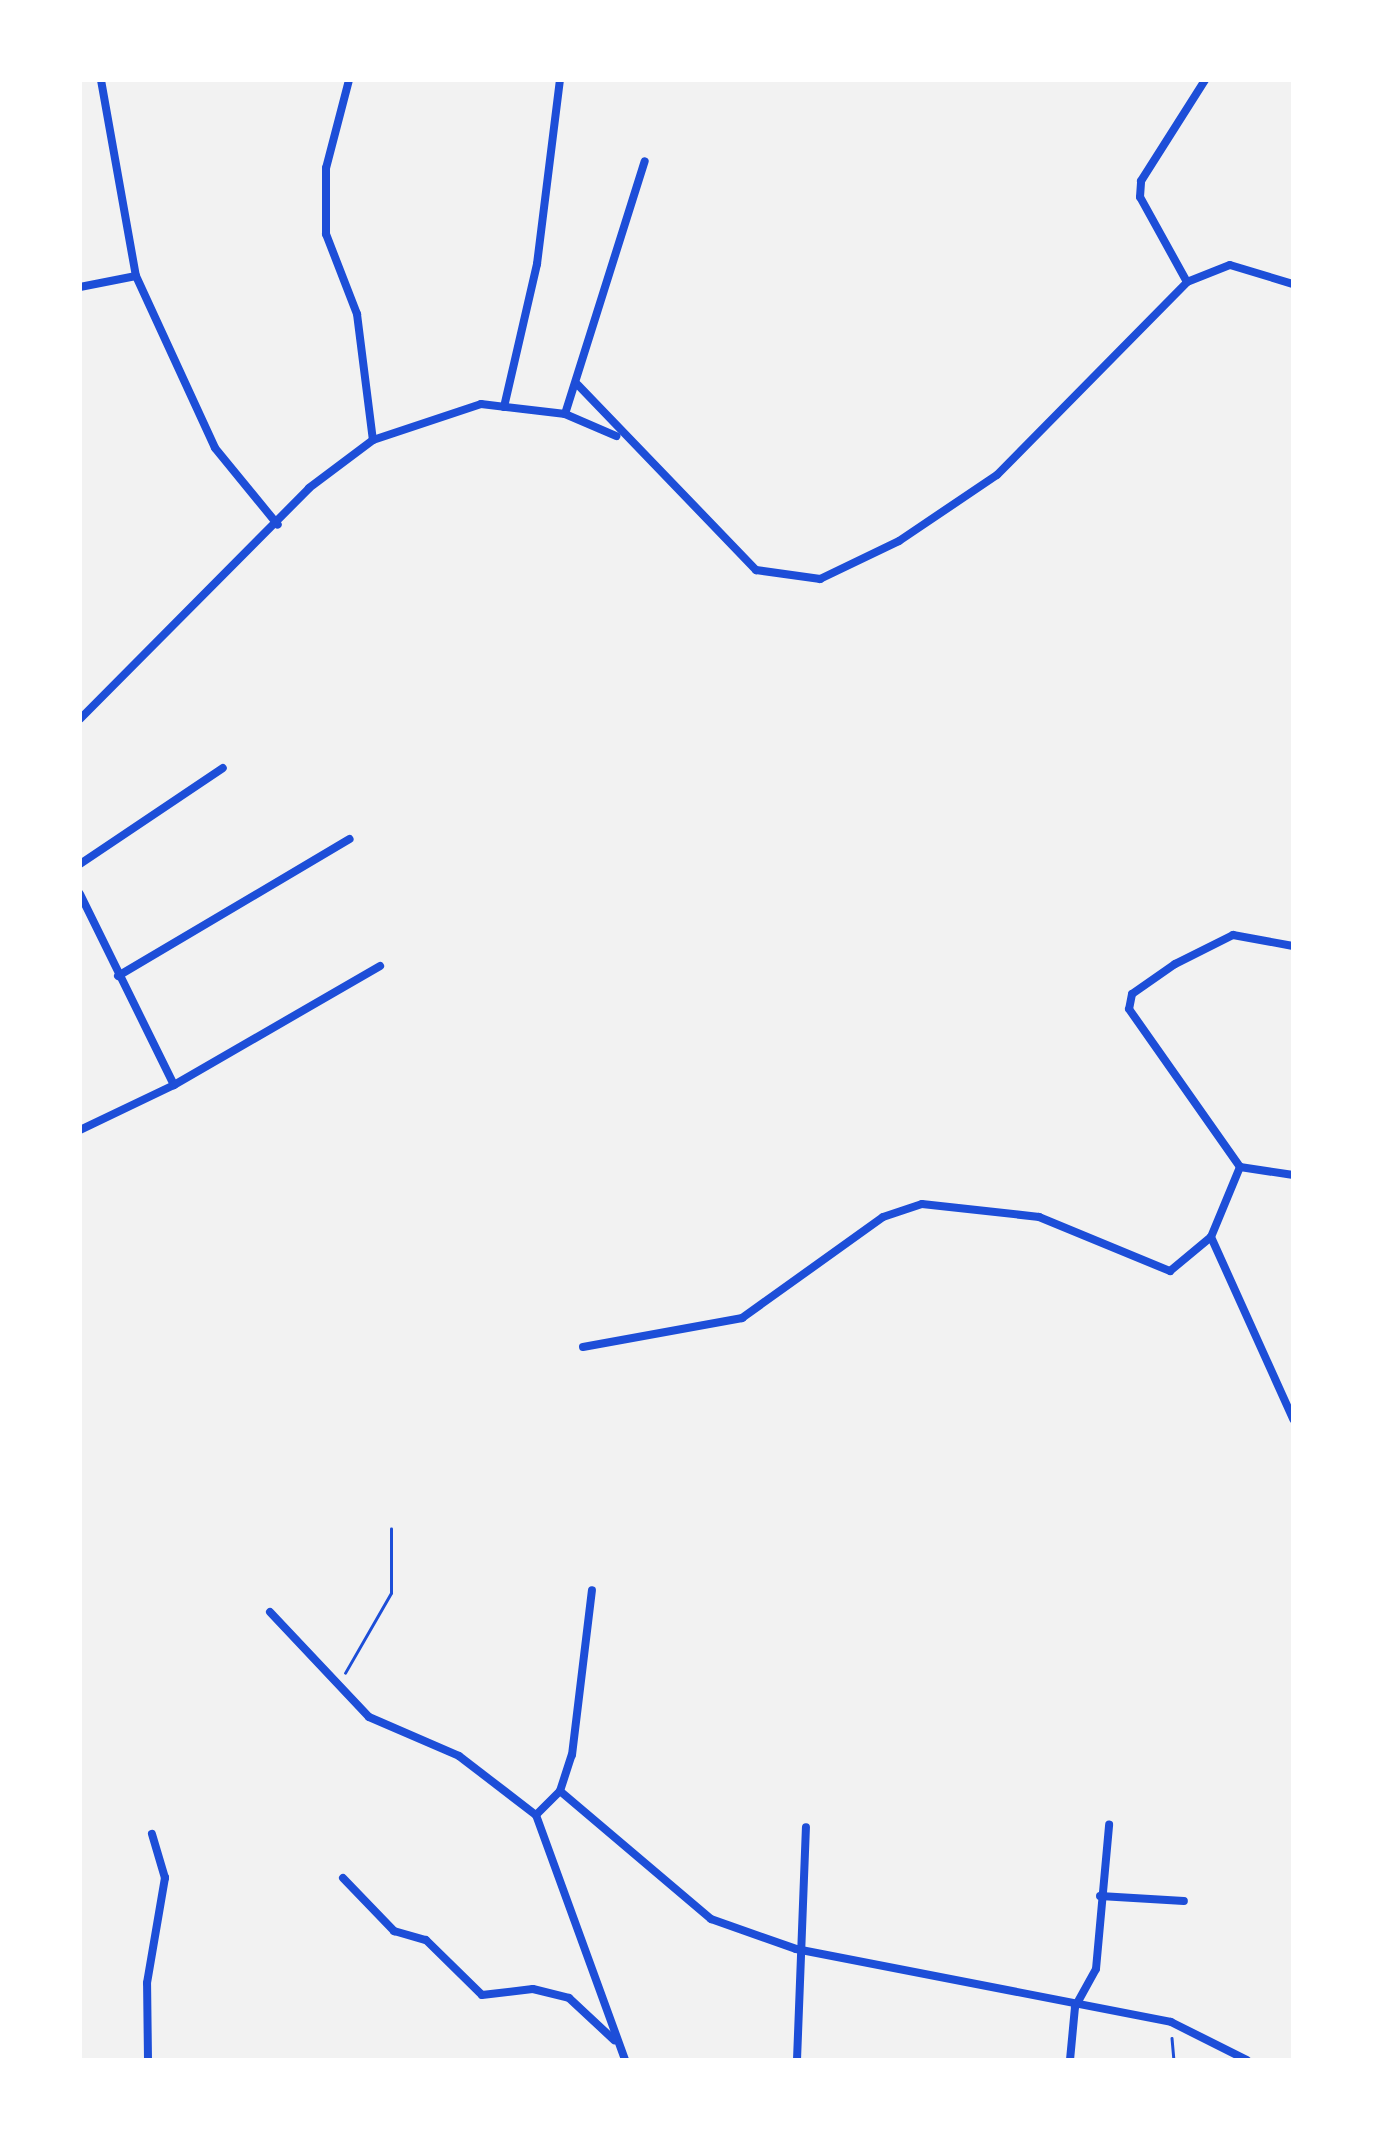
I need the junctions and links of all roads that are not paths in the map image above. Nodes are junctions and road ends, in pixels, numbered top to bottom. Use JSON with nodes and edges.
{"nodes":[{"id":1,"x":100,"y":80,"type":"edge"},
{"id":2,"x":350,"y":80,"type":"edge"},
{"id":3,"x":560,"y":80,"type":"edge"},
{"id":4,"x":1206,"y":80,"type":"edge"},
{"id":5,"x":645,"y":161,"type":"dead end"},
{"id":6,"x":136,"y":276,"type":"junction"},
{"id":7,"x":1187,"y":282,"type":"junction"},
{"id":8,"x":1293,"y":284,"type":"edge"},
{"id":9,"x":80,"y":286,"type":"edge"},
{"id":10,"x":578,"y":385,"type":"junction"},
{"id":11,"x":504,"y":407,"type":"junction"},
{"id":12,"x":565,"y":414,"type":"junction"},
{"id":13,"x":620,"y":438,"type":"junction"},
{"id":14,"x":373,"y":440,"type":"junction"},
{"id":15,"x":278,"y":525,"type":"junction"},
{"id":16,"x":80,"y":718,"type":"edge"},
{"id":17,"x":223,"y":768,"type":"dead end"},
{"id":18,"x":350,"y":839,"type":"dead end"},
{"id":19,"x":80,"y":864,"type":"edge"},
{"id":20,"x":80,"y":894,"type":"edge"},
{"id":21,"x":1293,"y":946,"type":"edge"},
{"id":22,"x":380,"y":966,"type":"dead end"},
{"id":23,"x":118,"y":976,"type":"junction"},
{"id":24,"x":174,"y":1086,"type":"junction"},
{"id":25,"x":80,"y":1130,"type":"edge"},
{"id":26,"x":1240,"y":1167,"type":"junction"},
{"id":27,"x":1293,"y":1175,"type":"edge"},
{"id":28,"x":1211,"y":1237,"type":"junction"},
{"id":29,"x":582,"y":1348,"type":"dead end"},
{"id":30,"x":1293,"y":1419,"type":"edge"},
{"id":31,"x":592,"y":1590,"type":"dead end"},
{"id":32,"x":270,"y":1612,"type":"dead end"},
{"id":33,"x":560,"y":1791,"type":"junction"},
{"id":34,"x":536,"y":1815,"type":"junction"},
{"id":35,"x":1109,"y":1825,"type":"dead end"},
{"id":36,"x":806,"y":1826,"type":"dead end"},
{"id":37,"x":152,"y":1834,"type":"dead end"},
{"id":38,"x":344,"y":1878,"type":"dead end"},
{"id":39,"x":1100,"y":1896,"type":"junction"},
{"id":40,"x":1184,"y":1901,"type":"dead end"},
{"id":41,"x":796,"y":1949,"type":"junction"},
{"id":42,"x":606,"y":2001,"type":"junction"},
{"id":43,"x":1075,"y":2006,"type":"junction"},
{"id":44,"x":587,"y":2016,"type":"junction"},
{"id":45,"x":614,"y":2040,"type":"junction"},
{"id":46,"x":148,"y":2060,"type":"edge"},
{"id":47,"x":625,"y":2060,"type":"edge"},
{"id":48,"x":797,"y":2060,"type":"edge"},
{"id":49,"x":1070,"y":2060,"type":"edge"},
{"id":50,"x":1247,"y":2060,"type":"edge"}],
"edges":[{"from":1,"to":6,"type":"street"},
{"from":2,"to":14,"type":"street"},
{"from":3,"to":11,"type":"street"},
{"from":4,"to":7,"type":"street"},
{"from":5,"to":10,"type":"street"},
{"from":6,"to":9,"type":"street"},
{"from":6,"to":15,"type":"street"},
{"from":7,"to":8,"type":"street"},
{"from":7,"to":13,"type":"street"},
{"from":10,"to":12,"type":"street"},
{"from":10,"to":13,"type":"street"},
{"from":11,"to":12,"type":"street"},
{"from":11,"to":14,"type":"street"},
{"from":12,"to":13,"type":"street"},
{"from":14,"to":15,"type":"street"},
{"from":15,"to":16,"type":"street"},
{"from":17,"to":19,"type":"street"},
{"from":18,"to":23,"type":"street"},
{"from":20,"to":23,"type":"street"},
{"from":21,"to":26,"type":"street"},
{"from":22,"to":24,"type":"street"},
{"from":23,"to":24,"type":"street"},
{"from":24,"to":25,"type":"street"},
{"from":26,"to":27,"type":"street"},
{"from":26,"to":28,"type":"street"},
{"from":28,"to":29,"type":"street"},
{"from":28,"to":30,"type":"street"},
{"from":31,"to":33,"type":"street"},
{"from":32,"to":34,"type":"street"},
{"from":33,"to":34,"type":"street"},
{"from":33,"to":41,"type":"street"},
{"from":34,"to":42,"type":"street"},
{"from":35,"to":39,"type":"street"},
{"from":36,"to":41,"type":"street"},
{"from":37,"to":46,"type":"street"},
{"from":38,"to":44,"type":"street"},
{"from":39,"to":40,"type":"street"},
{"from":39,"to":43,"type":"street"},
{"from":41,"to":43,"type":"street"},
{"from":41,"to":48,"type":"street"},
{"from":42,"to":44,"type":"street"},
{"from":42,"to":45,"type":"street"},
{"from":43,"to":49,"type":"street"},
{"from":43,"to":50,"type":"street"},
{"from":44,"to":45,"type":"street"},
{"from":45,"to":47,"type":"street"}]}
